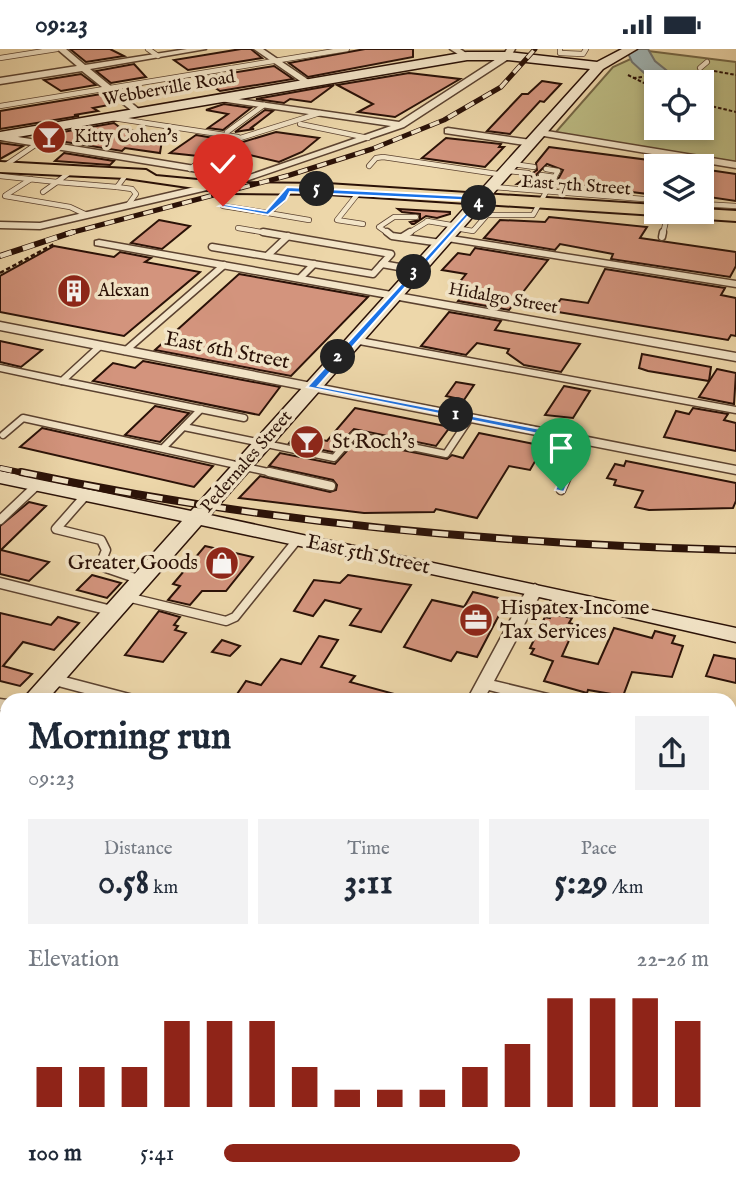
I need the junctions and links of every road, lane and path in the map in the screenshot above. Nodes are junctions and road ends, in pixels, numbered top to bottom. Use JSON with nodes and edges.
{"nodes":[{"id":1,"x":59,"y":49,"type":"edge"},
{"id":2,"x":148,"y":49,"type":"edge"},
{"id":3,"x":202,"y":49,"type":"edge"},
{"id":4,"x":258,"y":49,"type":"edge"},
{"id":5,"x":347,"y":49,"type":"edge"},
{"id":6,"x":454,"y":49,"type":"edge"},
{"id":7,"x":559,"y":49,"type":"edge"},
{"id":8,"x":586,"y":49,"type":"edge"},
{"id":9,"x":623,"y":51,"type":"edge"},
{"id":10,"x":509,"y":53,"type":"edge"},
{"id":11,"x":158,"y":56,"type":"junction"},
{"id":12,"x":467,"y":56,"type":"junction"},
{"id":13,"x":0,"y":58,"type":"edge"},
{"id":14,"x":275,"y":61,"type":"junction"},
{"id":15,"x":707,"y":62,"type":"dead end"},
{"id":16,"x":599,"y":66,"type":"junction"},
{"id":17,"x":83,"y":68,"type":"junction"},
{"id":18,"x":700,"y":68,"type":"dead end"},
{"id":19,"x":628,"y":75,"type":"dead end"},
{"id":20,"x":644,"y":77,"type":"edge"},
{"id":21,"x":633,"y":78,"type":"junction"},
{"id":22,"x":0,"y":81,"type":"edge"},
{"id":23,"x":309,"y":83,"type":"junction"},
{"id":24,"x":644,"y":83,"type":"edge"},
{"id":25,"x":108,"y":88,"type":"junction"},
{"id":26,"x":220,"y":98,"type":"junction"},
{"id":27,"x":264,"y":105,"type":"junction"},
{"id":28,"x":0,"y":106,"type":"edge"},
{"id":29,"x":714,"y":107,"type":"edge"},
{"id":30,"x":736,"y":112,"type":"edge"},
{"id":31,"x":138,"y":113,"type":"junction"},
{"id":32,"x":320,"y":113,"type":"junction"},
{"id":33,"x":110,"y":117,"type":"junction"},
{"id":34,"x":300,"y":124,"type":"dead end"},
{"id":35,"x":401,"y":125,"type":"junction"},
{"id":36,"x":449,"y":131,"type":"dead end"},
{"id":37,"x":227,"y":132,"type":"dead end"},
{"id":38,"x":0,"y":137,"type":"edge"},
{"id":39,"x":242,"y":137,"type":"junction"},
{"id":40,"x":368,"y":138,"type":"junction"},
{"id":41,"x":536,"y":138,"type":"junction"},
{"id":42,"x":38,"y":143,"type":"junction"},
{"id":43,"x":736,"y":165,"type":"edge"},
{"id":44,"x":369,"y":166,"type":"dead end"},
{"id":45,"x":534,"y":167,"type":"dead end"},
{"id":46,"x":190,"y":169,"type":"junction"},
{"id":47,"x":546,"y":169,"type":"dead end"},
{"id":48,"x":0,"y":170,"type":"edge"},
{"id":49,"x":508,"y":170,"type":"junction"},
{"id":50,"x":70,"y":171,"type":"junction"},
{"id":51,"x":528,"y":173,"type":"dead end"},
{"id":52,"x":541,"y":175,"type":"dead end"},
{"id":53,"x":555,"y":177,"type":"junction"},
{"id":54,"x":31,"y":179,"type":"junction"},
{"id":55,"x":125,"y":179,"type":"junction"},
{"id":56,"x":240,"y":180,"type":"junction"},
{"id":57,"x":214,"y":181,"type":"junction"},
{"id":58,"x":57,"y":182,"type":"junction"},
{"id":59,"x":353,"y":187,"type":"junction"},
{"id":60,"x":327,"y":189,"type":"junction"},
{"id":61,"x":287,"y":190,"type":"junction"},
{"id":62,"x":43,"y":191,"type":"dead end"},
{"id":63,"x":2,"y":197,"type":"edge"},
{"id":64,"x":543,"y":198,"type":"junction"},
{"id":65,"x":487,"y":200,"type":"junction"},
{"id":66,"x":644,"y":203,"type":"edge"},
{"id":67,"x":638,"y":204,"type":"junction"},
{"id":68,"x":128,"y":205,"type":"junction"},
{"id":69,"x":714,"y":205,"type":"edge"},
{"id":70,"x":223,"y":206,"type":"dead end"},
{"id":71,"x":644,"y":206,"type":"edge"},
{"id":72,"x":736,"y":206,"type":"edge"},
{"id":73,"x":268,"y":213,"type":"junction"},
{"id":74,"x":87,"y":215,"type":"junction"},
{"id":75,"x":714,"y":215,"type":"edge"},
{"id":76,"x":736,"y":216,"type":"edge"},
{"id":77,"x":414,"y":218,"type":"dead end"},
{"id":78,"x":309,"y":220,"type":"dead end"},
{"id":79,"x":363,"y":224,"type":"dead end"},
{"id":80,"x":665,"y":224,"type":"edge"},
{"id":81,"x":0,"y":225,"type":"edge"},
{"id":82,"x":238,"y":228,"type":"dead end"},
{"id":83,"x":450,"y":234,"type":"junction"},
{"id":84,"x":288,"y":236,"type":"junction"},
{"id":85,"x":662,"y":236,"type":"dead end"},
{"id":86,"x":402,"y":237,"type":"junction"},
{"id":87,"x":99,"y":243,"type":"dead end"},
{"id":88,"x":54,"y":244,"type":"dead end"},
{"id":89,"x":212,"y":247,"type":"dead end"},
{"id":90,"x":267,"y":256,"type":"junction"},
{"id":91,"x":314,"y":264,"type":"junction"},
{"id":92,"x":382,"y":264,"type":"junction"},
{"id":93,"x":224,"y":265,"type":"junction"},
{"id":94,"x":416,"y":270,"type":"junction"},
{"id":95,"x":0,"y":273,"type":"edge"},
{"id":96,"x":300,"y":278,"type":"junction"},
{"id":97,"x":736,"y":284,"type":"edge"},
{"id":98,"x":392,"y":296,"type":"junction"},
{"id":99,"x":0,"y":326,"type":"edge"},
{"id":100,"x":354,"y":340,"type":"junction"},
{"id":101,"x":100,"y":345,"type":"junction"},
{"id":102,"x":125,"y":351,"type":"junction"},
{"id":103,"x":736,"y":357,"type":"edge"},
{"id":104,"x":0,"y":368,"type":"edge"},
{"id":105,"x":62,"y":381,"type":"junction"},
{"id":106,"x":312,"y":387,"type":"junction"},
{"id":107,"x":201,"y":409,"type":"junction"},
{"id":108,"x":736,"y":410,"type":"edge"},
{"id":109,"x":244,"y":418,"type":"dead end"},
{"id":110,"x":470,"y":418,"type":"junction"},
{"id":111,"x":184,"y":427,"type":"junction"},
{"id":112,"x":3,"y":435,"type":"dead end"},
{"id":113,"x":584,"y":440,"type":"junction"},
{"id":114,"x":263,"y":444,"type":"junction"},
{"id":115,"x":164,"y":447,"type":"junction"},
{"id":116,"x":245,"y":464,"type":"junction"},
{"id":117,"x":736,"y":470,"type":"edge"},
{"id":118,"x":0,"y":477,"type":"edge"},
{"id":119,"x":36,"y":485,"type":"junction"},
{"id":120,"x":331,"y":485,"type":"dead end"},
{"id":121,"x":561,"y":490,"type":"dead end"},
{"id":122,"x":85,"y":496,"type":"junction"},
{"id":123,"x":0,"y":520,"type":"edge"},
{"id":124,"x":196,"y":520,"type":"junction"},
{"id":125,"x":297,"y":540,"type":"junction"},
{"id":126,"x":0,"y":583,"type":"edge"},
{"id":127,"x":535,"y":589,"type":"junction"},
{"id":128,"x":127,"y":596,"type":"junction"},
{"id":129,"x":736,"y":635,"type":"edge"},
{"id":130,"x":53,"y":679,"type":"junction"},
{"id":131,"x":484,"y":684,"type":"junction"},
{"id":132,"x":40,"y":693,"type":"edge"},
{"id":133,"x":105,"y":693,"type":"edge"},
{"id":134,"x":479,"y":693,"type":"edge"},
{"id":135,"x":521,"y":693,"type":"edge"}],
"edges":[{"from":1,"to":13,"type":"lane"},
{"from":1,"to":17,"type":"street"},
{"from":2,"to":11,"type":"lane"},
{"from":3,"to":11,"type":"street"},
{"from":4,"to":14,"type":"street"},
{"from":5,"to":14,"type":"lane"},
{"from":6,"to":12,"type":"street"},
{"from":7,"to":8,"type":"lane"},
{"from":9,"to":16,"type":"street"},
{"from":10,"to":12,"type":"street","name":"Webberville Road"},
{"from":10,"to":16,"type":"street","name":"Webberville Road"},
{"from":10,"to":35,"type":"street"},
{"from":11,"to":17,"type":"street"},
{"from":12,"to":23,"type":"street","name":"Webberville Road"},
{"from":14,"to":23,"type":"street"},
{"from":14,"to":25,"type":"lane"},
{"from":15,"to":18,"type":"lane"},
{"from":16,"to":41,"type":"street","name":"Pedernales Street"},
{"from":17,"to":22,"type":"street"},
{"from":17,"to":25,"type":"street"},
{"from":19,"to":21,"type":"path"},
{"from":20,"to":21,"type":"path"},
{"from":21,"to":24,"type":"path"},
{"from":23,"to":26,"type":"street","name":"Webberville Road"},
{"from":25,"to":28,"type":"lane"},
{"from":25,"to":31,"type":"street"},
{"from":26,"to":27,"type":"street"},
{"from":26,"to":31,"type":"street","name":"Webberville Road"},
{"from":27,"to":32,"type":"street"},
{"from":27,"to":37,"type":"lane"},
{"from":29,"to":30,"type":"path"},
{"from":31,"to":33,"type":"street","name":"Webberville Road"},
{"from":32,"to":35,"type":"street"},
{"from":32,"to":39,"type":"lane"},
{"from":33,"to":38,"type":"street","name":"Webberville Road"},
{"from":33,"to":39,"type":"lane"},
{"from":34,"to":40,"type":"lane"},
{"from":35,"to":40,"type":"street"},
{"from":36,"to":41,"type":"street"},
{"from":38,"to":42,"type":"street"},
{"from":39,"to":46,"type":"lane"},
{"from":40,"to":56,"type":"street"},
{"from":41,"to":43,"type":"street"},
{"from":41,"to":49,"type":"street","name":"Pedernales Street"},
{"from":42,"to":46,"type":"street"},
{"from":42,"to":48,"type":"lane"},
{"from":44,"to":49,"type":"lane"},
{"from":45,"to":49,"type":"lane"},
{"from":46,"to":57,"type":"street"},
{"from":47,"to":53,"type":"lane"},
{"from":48,"to":50,"type":"main road","name":"East 7th Street"},
{"from":48,"to":54,"type":"lane"},
{"from":49,"to":51,"type":"lane"},
{"from":49,"to":65,"type":"street","name":"Pedernales Street"},
{"from":50,"to":55,"type":"main road","name":"East 7th Street"},
{"from":50,"to":58,"type":"lane"},
{"from":52,"to":53,"type":"lane"},
{"from":53,"to":64,"type":"lane"},
{"from":54,"to":58,"type":"lane"},
{"from":54,"to":63,"type":"lane"},
{"from":55,"to":57,"type":"main road","name":"East 7th Street"},
{"from":55,"to":58,"type":"lane"},
{"from":55,"to":68,"type":"lane"},
{"from":56,"to":57,"type":"main road","name":"East 7th Street"},
{"from":56,"to":60,"type":"main road","name":"East 7th Street"},
{"from":57,"to":61,"type":"main road","name":"East 7th Street"},
{"from":57,"to":68,"type":"street"},
{"from":58,"to":62,"type":"lane"},
{"from":59,"to":60,"type":"main road","name":"East 7th Street"},
{"from":59,"to":65,"type":"main road","name":"East 7th Street"},
{"from":59,"to":79,"type":"lane"},
{"from":60,"to":61,"type":"main road","name":"East 7th Street"},
{"from":61,"to":73,"type":"lane"},
{"from":63,"to":74,"type":"lane"},
{"from":64,"to":65,"type":"main road","name":"East 7th Street"},
{"from":64,"to":67,"type":"main road","name":"East 7th Street"},
{"from":65,"to":83,"type":"street","name":"Pedernales Street"},
{"from":65,"to":83,"type":"lane"},
{"from":66,"to":67,"type":"lane"},
{"from":67,"to":71,"type":"main road","name":"East 7th Street"},
{"from":68,"to":74,"type":"street"},
{"from":69,"to":72,"type":"lane"},
{"from":70,"to":73,"type":"lane"},
{"from":73,"to":78,"type":"lane"},
{"from":74,"to":81,"type":"street"},
{"from":75,"to":76,"type":"main road"},
{"from":77,"to":86,"type":"lane"},
{"from":80,"to":85,"type":"lane"},
{"from":82,"to":84,"type":"lane"},
{"from":83,"to":86,"type":"lane"},
{"from":83,"to":86,"type":"lane"},
{"from":83,"to":94,"type":"street","name":"Pedernales Street"},
{"from":83,"to":97,"type":"street"},
{"from":84,"to":90,"type":"lane"},
{"from":84,"to":92,"type":"lane"},
{"from":87,"to":93,"type":"street","name":"Hidalgo Street"},
{"from":88,"to":95,"type":"path"},
{"from":89,"to":90,"type":"lane"},
{"from":90,"to":91,"type":"lane"},
{"from":91,"to":92,"type":"lane"},
{"from":91,"to":96,"type":"lane"},
{"from":92,"to":94,"type":"lane"},
{"from":93,"to":96,"type":"street","name":"Hidalgo Street"},
{"from":93,"to":102,"type":"lane"},
{"from":94,"to":98,"type":"street","name":"Pedernales Street"},
{"from":96,"to":98,"type":"street","name":"Hidalgo Street"},
{"from":98,"to":100,"type":"street","name":"Pedernales Street"},
{"from":98,"to":103,"type":"street","name":"Hidalgo Street"},
{"from":99,"to":101,"type":"street","name":"East 6th Street"},
{"from":100,"to":106,"type":"street","name":"Pedernales Street"},
{"from":100,"to":108,"type":"lane"},
{"from":101,"to":102,"type":"street","name":"East 6th Street"},
{"from":101,"to":105,"type":"lane"},
{"from":102,"to":106,"type":"street","name":"East 6th Street"},
{"from":104,"to":105,"type":"lane"},
{"from":105,"to":107,"type":"lane"},
{"from":106,"to":110,"type":"street","name":"East 6th Street"},
{"from":106,"to":114,"type":"street","name":"Pedernales Street"},
{"from":107,"to":109,"type":"lane"},
{"from":107,"to":111,"type":"lane"},
{"from":110,"to":113,"type":"street","name":"East 6th Street"},
{"from":110,"to":114,"type":"lane"},
{"from":111,"to":114,"type":"lane"},
{"from":111,"to":115,"type":"lane"},
{"from":112,"to":115,"type":"lane"},
{"from":113,"to":117,"type":"street","name":"East 6th Street"},
{"from":113,"to":121,"type":"lane"},
{"from":114,"to":116,"type":"street","name":"Pedernales Street"},
{"from":115,"to":116,"type":"lane"},
{"from":116,"to":120,"type":"lane"},
{"from":116,"to":124,"type":"street","name":"Pedernales Street"},
{"from":118,"to":119,"type":"street","name":"East 5th Street"},
{"from":119,"to":122,"type":"street","name":"East 5th Street"},
{"from":119,"to":123,"type":"lane"},
{"from":122,"to":124,"type":"street","name":"East 5th Street"},
{"from":122,"to":128,"type":"lane"},
{"from":124,"to":125,"type":"street","name":"East 5th Street"},
{"from":124,"to":128,"type":"street","name":"Pedernales Street"},
{"from":125,"to":127,"type":"street","name":"East 5th Street"},
{"from":125,"to":128,"type":"lane"},
{"from":126,"to":128,"type":"street"},
{"from":127,"to":129,"type":"street","name":"East 5th Street"},
{"from":127,"to":131,"type":"street"},
{"from":128,"to":130,"type":"street","name":"Pedernales Street"},
{"from":130,"to":132,"type":"street","name":"Pedernales Street"},
{"from":130,"to":133,"type":"street"},
{"from":131,"to":134,"type":"street"},
{"from":131,"to":135,"type":"street"}]}
